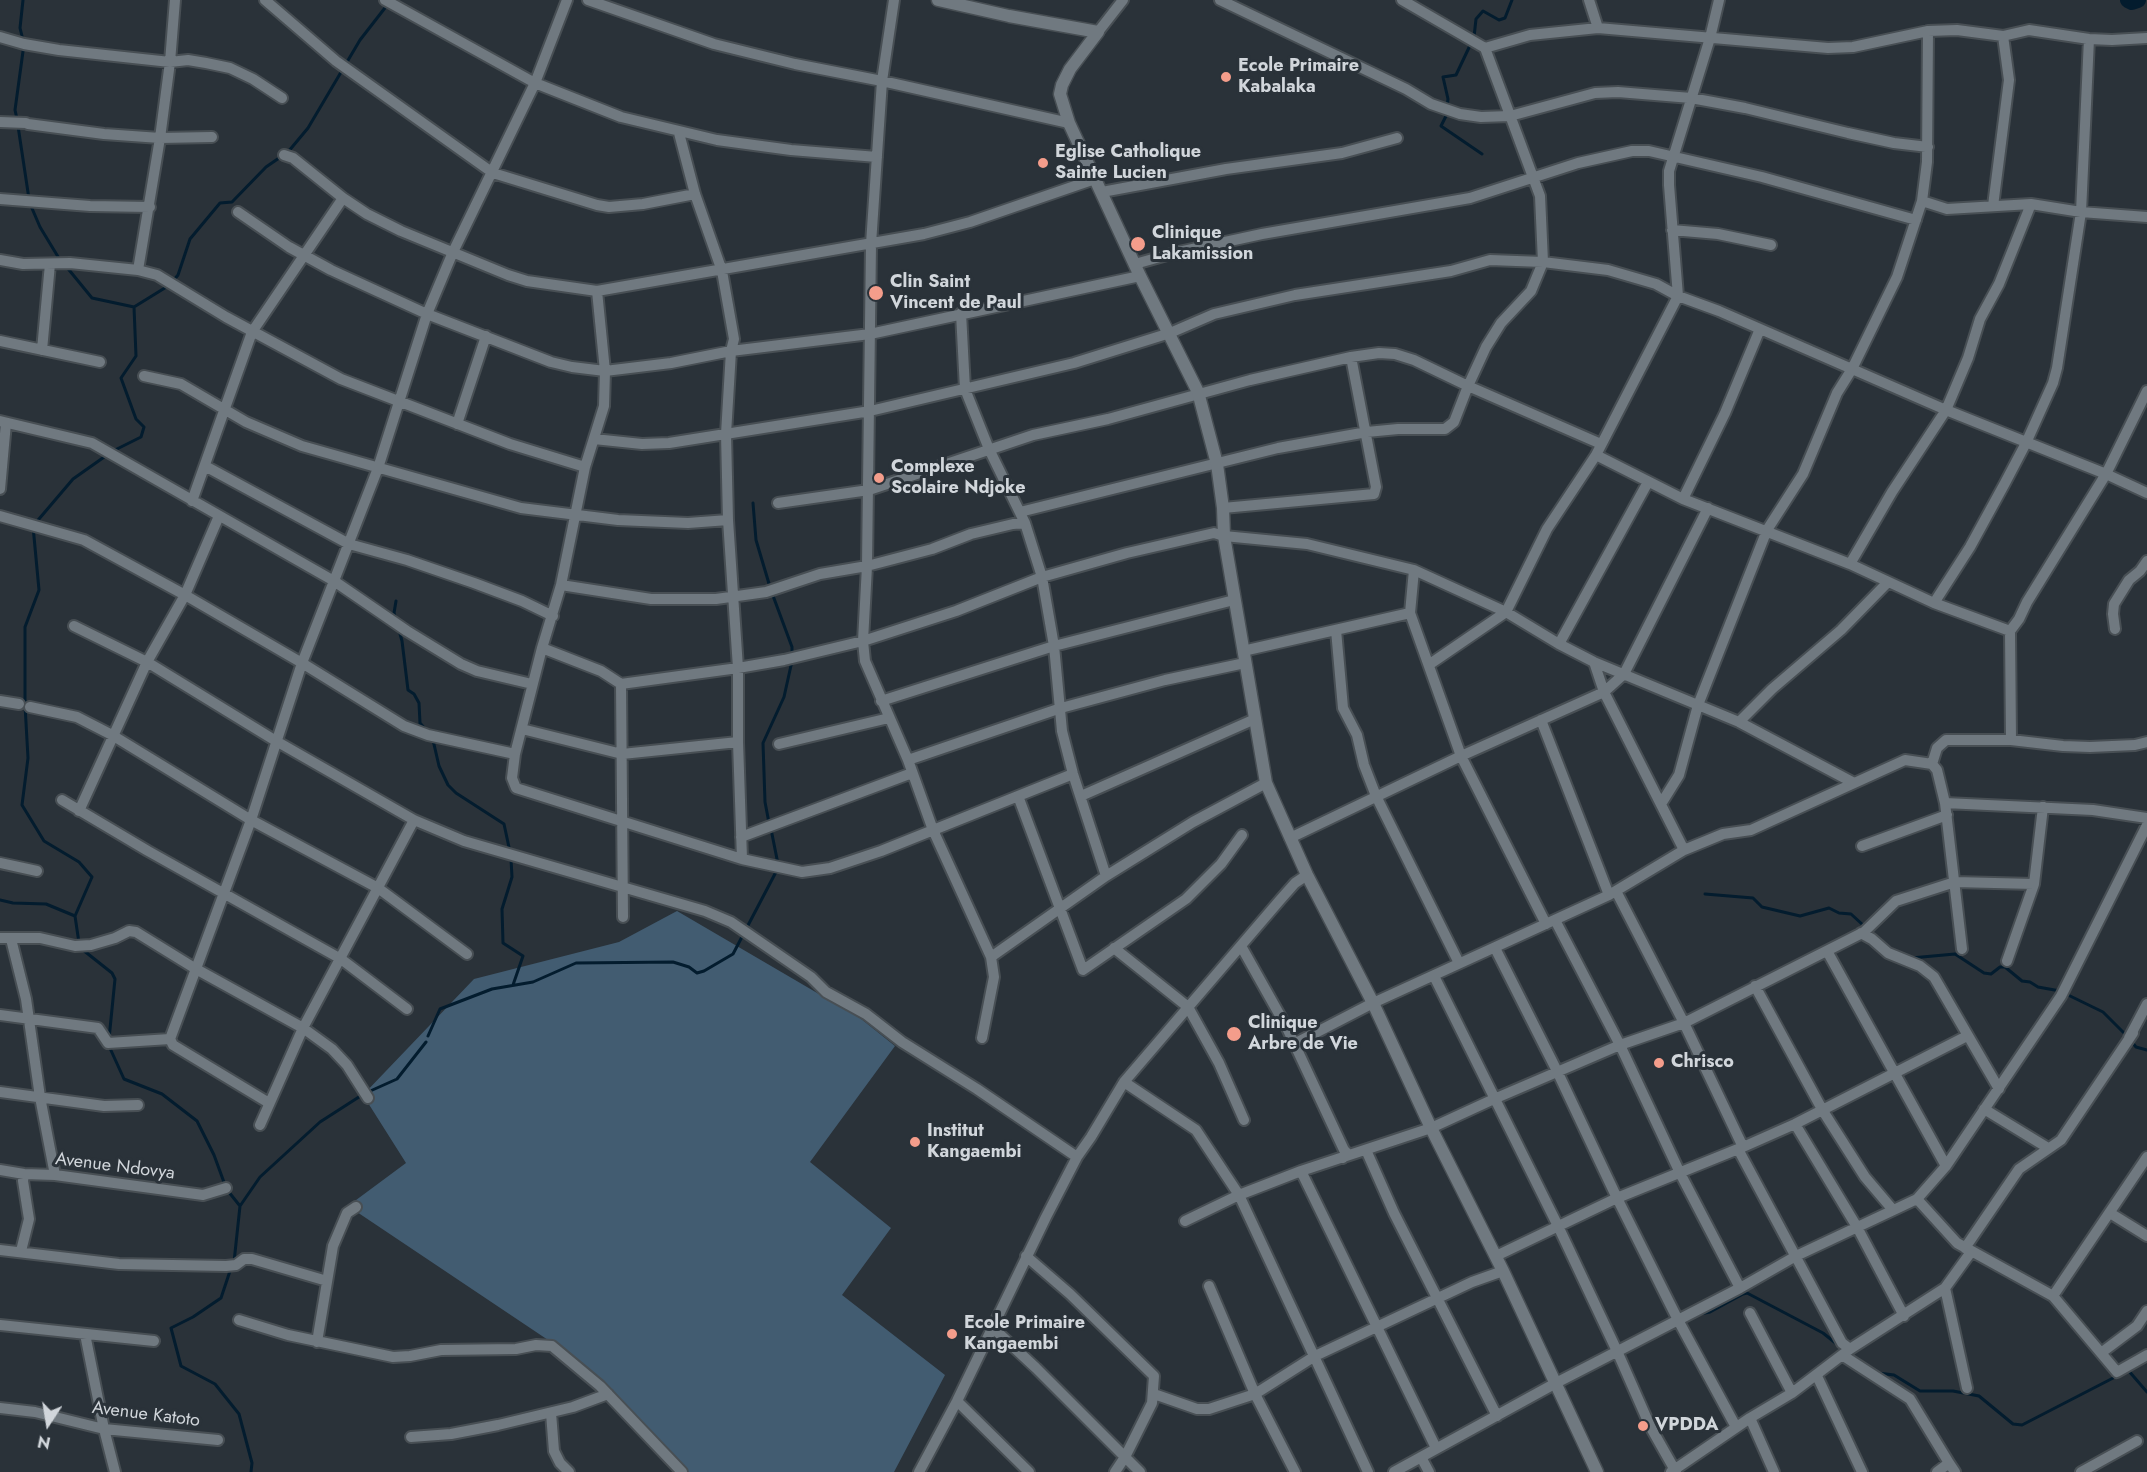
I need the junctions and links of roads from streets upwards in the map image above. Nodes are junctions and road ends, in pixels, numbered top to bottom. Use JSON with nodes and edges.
{"nodes":[{"id":1,"x":174,"y":0,"type":"edge"},
{"id":2,"x":265,"y":0,"type":"edge"},
{"id":3,"x":567,"y":0,"type":"edge"},
{"id":4,"x":588,"y":0,"type":"edge"},
{"id":5,"x":894,"y":0,"type":"edge"},
{"id":6,"x":938,"y":0,"type":"edge"},
{"id":7,"x":1123,"y":0,"type":"edge"},
{"id":8,"x":1220,"y":0,"type":"edge"},
{"id":9,"x":1402,"y":0,"type":"edge"},
{"id":10,"x":1590,"y":0,"type":"edge"},
{"id":11,"x":1719,"y":0,"type":"edge"},
{"id":12,"x":388,"y":1,"type":"edge"},
{"id":13,"x":1598,"y":28,"type":"junction"},
{"id":14,"x":1098,"y":32,"type":"junction"},
{"id":15,"x":1928,"y":32,"type":"junction"},
{"id":16,"x":2003,"y":36,"type":"junction"},
{"id":17,"x":0,"y":37,"type":"edge"},
{"id":18,"x":1710,"y":38,"type":"junction"},
{"id":19,"x":2147,"y":38,"type":"edge"},
{"id":20,"x":2090,"y":39,"type":"junction"},
{"id":21,"x":1485,"y":48,"type":"junction"},
{"id":22,"x":170,"y":62,"type":"junction"},
{"id":23,"x":882,"y":81,"type":"junction"},
{"id":24,"x":535,"y":83,"type":"junction"},
{"id":25,"x":282,"y":98,"type":"dead end"},
{"id":26,"x":1691,"y":98,"type":"junction"},
{"id":27,"x":1509,"y":116,"type":"junction"},
{"id":28,"x":4,"y":123,"type":"edge"},
{"id":29,"x":1069,"y":123,"type":"junction"},
{"id":30,"x":679,"y":133,"type":"junction"},
{"id":31,"x":212,"y":137,"type":"dead end"},
{"id":32,"x":160,"y":138,"type":"junction"},
{"id":33,"x":1397,"y":138,"type":"dead end"},
{"id":34,"x":1928,"y":147,"type":"junction"},
{"id":35,"x":284,"y":155,"type":"dead end"},
{"id":36,"x":877,"y":157,"type":"junction"},
{"id":37,"x":1673,"y":157,"type":"junction"},
{"id":38,"x":493,"y":173,"type":"junction"},
{"id":39,"x":1534,"y":176,"type":"junction"},
{"id":40,"x":1095,"y":178,"type":"junction"},
{"id":41,"x":1102,"y":192,"type":"junction"},
{"id":42,"x":696,"y":194,"type":"junction"},
{"id":43,"x":343,"y":198,"type":"junction"},
{"id":44,"x":0,"y":199,"type":"edge"},
{"id":45,"x":1922,"y":201,"type":"junction"},
{"id":46,"x":2031,"y":204,"type":"junction"},
{"id":47,"x":1993,"y":206,"type":"junction"},
{"id":48,"x":150,"y":207,"type":"junction"},
{"id":49,"x":238,"y":212,"type":"dead end"},
{"id":50,"x":2081,"y":212,"type":"junction"},
{"id":51,"x":2147,"y":217,"type":"edge"},
{"id":52,"x":1916,"y":220,"type":"junction"},
{"id":53,"x":1672,"y":230,"type":"junction"},
{"id":54,"x":872,"y":244,"type":"junction"},
{"id":55,"x":1771,"y":245,"type":"dead end"},
{"id":56,"x":453,"y":252,"type":"junction"},
{"id":57,"x":304,"y":255,"type":"junction"},
{"id":58,"x":0,"y":260,"type":"edge"},
{"id":59,"x":1543,"y":262,"type":"junction"},
{"id":60,"x":58,"y":264,"type":"junction"},
{"id":61,"x":138,"y":270,"type":"junction"},
{"id":62,"x":1137,"y":270,"type":"junction"},
{"id":63,"x":722,"y":271,"type":"junction"},
{"id":64,"x":597,"y":291,"type":"junction"},
{"id":65,"x":1678,"y":296,"type":"junction"},
{"id":66,"x":962,"y":313,"type":"junction"},
{"id":67,"x":427,"y":314,"type":"junction"},
{"id":68,"x":1760,"y":329,"type":"junction"},
{"id":69,"x":252,"y":332,"type":"junction"},
{"id":70,"x":1170,"y":333,"type":"junction"},
{"id":71,"x":870,"y":334,"type":"junction"},
{"id":72,"x":486,"y":336,"type":"junction"},
{"id":73,"x":0,"y":341,"type":"edge"},
{"id":74,"x":42,"y":350,"type":"junction"},
{"id":75,"x":731,"y":351,"type":"junction"},
{"id":76,"x":1351,"y":357,"type":"junction"},
{"id":77,"x":100,"y":362,"type":"dead end"},
{"id":78,"x":1852,"y":369,"type":"junction"},
{"id":79,"x":605,"y":371,"type":"junction"},
{"id":80,"x":144,"y":376,"type":"dead end"},
{"id":81,"x":1468,"y":386,"type":"junction"},
{"id":82,"x":965,"y":389,"type":"junction"},
{"id":83,"x":2147,"y":391,"type":"edge"},
{"id":84,"x":1198,"y":392,"type":"junction"},
{"id":85,"x":399,"y":401,"type":"junction"},
{"id":86,"x":224,"y":410,"type":"junction"},
{"id":87,"x":1946,"y":410,"type":"junction"},
{"id":88,"x":870,"y":411,"type":"junction"},
{"id":89,"x":3,"y":422,"type":"edge"},
{"id":90,"x":457,"y":424,"type":"junction"},
{"id":91,"x":1367,"y":432,"type":"junction"},
{"id":92,"x":726,"y":434,"type":"junction"},
{"id":93,"x":594,"y":439,"type":"junction"},
{"id":94,"x":2026,"y":443,"type":"junction"},
{"id":95,"x":1601,"y":444,"type":"junction"},
{"id":96,"x":989,"y":449,"type":"junction"},
{"id":97,"x":1596,"y":455,"type":"junction"},
{"id":98,"x":1217,"y":464,"type":"junction"},
{"id":99,"x":205,"y":466,"type":"junction"},
{"id":100,"x":585,"y":467,"type":"junction"},
{"id":101,"x":378,"y":468,"type":"junction"},
{"id":102,"x":2106,"y":474,"type":"junction"},
{"id":103,"x":1648,"y":482,"type":"junction"},
{"id":104,"x":0,"y":489,"type":"edge"},
{"id":105,"x":869,"y":490,"type":"junction"},
{"id":106,"x":2147,"y":493,"type":"edge"},
{"id":107,"x":1683,"y":499,"type":"junction"},
{"id":108,"x":192,"y":501,"type":"junction"},
{"id":109,"x":778,"y":503,"type":"dead end"},
{"id":110,"x":1223,"y":508,"type":"junction"},
{"id":111,"x":1708,"y":508,"type":"junction"},
{"id":112,"x":0,"y":516,"type":"edge"},
{"id":113,"x":219,"y":516,"type":"junction"},
{"id":114,"x":576,"y":516,"type":"junction"},
{"id":115,"x":1022,"y":517,"type":"junction"},
{"id":116,"x":728,"y":520,"type":"junction"},
{"id":117,"x":1767,"y":530,"type":"junction"},
{"id":118,"x":1224,"y":536,"type":"junction"},
{"id":119,"x":349,"y":544,"type":"junction"},
{"id":120,"x":2147,"y":561,"type":"edge"},
{"id":121,"x":1850,"y":564,"type":"junction"},
{"id":122,"x":867,"y":566,"type":"junction"},
{"id":123,"x":1414,"y":570,"type":"junction"},
{"id":124,"x":1042,"y":577,"type":"junction"},
{"id":125,"x":334,"y":581,"type":"junction"},
{"id":126,"x":1888,"y":582,"type":"junction"},
{"id":127,"x":561,"y":585,"type":"junction"},
{"id":128,"x":185,"y":595,"type":"junction"},
{"id":129,"x":733,"y":596,"type":"junction"},
{"id":130,"x":1234,"y":600,"type":"junction"},
{"id":131,"x":1934,"y":603,"type":"junction"},
{"id":132,"x":1506,"y":612,"type":"junction"},
{"id":133,"x":1410,"y":613,"type":"junction"},
{"id":134,"x":553,"y":616,"type":"junction"},
{"id":135,"x":74,"y":626,"type":"dead end"},
{"id":136,"x":2115,"y":629,"type":"dead end"},
{"id":137,"x":1336,"y":630,"type":"junction"},
{"id":138,"x":2010,"y":631,"type":"junction"},
{"id":139,"x":863,"y":641,"type":"junction"},
{"id":140,"x":1559,"y":644,"type":"junction"},
{"id":141,"x":1054,"y":646,"type":"junction"},
{"id":142,"x":542,"y":648,"type":"junction"},
{"id":143,"x":1244,"y":657,"type":"junction"},
{"id":144,"x":147,"y":662,"type":"junction"},
{"id":145,"x":1594,"y":662,"type":"junction"},
{"id":146,"x":302,"y":663,"type":"junction"},
{"id":147,"x":1430,"y":664,"type":"junction"},
{"id":148,"x":738,"y":668,"type":"junction"},
{"id":149,"x":1624,"y":674,"type":"junction"},
{"id":150,"x":532,"y":684,"type":"junction"},
{"id":151,"x":621,"y":684,"type":"junction"},
{"id":152,"x":1604,"y":693,"type":"junction"},
{"id":153,"x":0,"y":701,"type":"edge"},
{"id":154,"x":881,"y":701,"type":"junction"},
{"id":155,"x":1698,"y":705,"type":"junction"},
{"id":156,"x":1060,"y":708,"type":"junction"},
{"id":157,"x":889,"y":718,"type":"junction"},
{"id":158,"x":1255,"y":719,"type":"junction"},
{"id":159,"x":1541,"y":720,"type":"junction"},
{"id":160,"x":1739,"y":722,"type":"junction"},
{"id":161,"x":522,"y":729,"type":"junction"},
{"id":162,"x":112,"y":735,"type":"junction"},
{"id":163,"x":2011,"y":740,"type":"junction"},
{"id":164,"x":276,"y":741,"type":"junction"},
{"id":165,"x":738,"y":742,"type":"junction"},
{"id":166,"x":2147,"y":742,"type":"edge"},
{"id":167,"x":779,"y":744,"type":"dead end"},
{"id":168,"x":515,"y":754,"type":"junction"},
{"id":169,"x":622,"y":754,"type":"junction"},
{"id":170,"x":1461,"y":756,"type":"junction"},
{"id":171,"x":908,"y":760,"type":"junction"},
{"id":172,"x":1932,"y":764,"type":"junction"},
{"id":173,"x":912,"y":773,"type":"junction"},
{"id":174,"x":1073,"y":774,"type":"junction"},
{"id":175,"x":1266,"y":783,"type":"junction"},
{"id":176,"x":1854,"y":783,"type":"junction"},
{"id":177,"x":1018,"y":796,"type":"junction"},
{"id":178,"x":1081,"y":796,"type":"junction"},
{"id":179,"x":1376,"y":796,"type":"junction"},
{"id":180,"x":62,"y":800,"type":"dead end"},
{"id":181,"x":1945,"y":803,"type":"junction"},
{"id":182,"x":1661,"y":804,"type":"junction"},
{"id":183,"x":2043,"y":807,"type":"junction"},
{"id":184,"x":79,"y":810,"type":"junction"},
{"id":185,"x":1947,"y":815,"type":"junction"},
{"id":186,"x":2147,"y":818,"type":"edge"},
{"id":187,"x":251,"y":820,"type":"junction"},
{"id":188,"x":414,"y":820,"type":"junction"},
{"id":189,"x":622,"y":822,"type":"junction"},
{"id":190,"x":2147,"y":825,"type":"edge"},
{"id":191,"x":933,"y":830,"type":"junction"},
{"id":192,"x":1242,"y":835,"type":"dead end"},
{"id":193,"x":741,"y":837,"type":"junction"},
{"id":194,"x":1290,"y":838,"type":"junction"},
{"id":195,"x":1862,"y":846,"type":"dead end"},
{"id":196,"x":1684,"y":850,"type":"junction"},
{"id":197,"x":742,"y":859,"type":"junction"},
{"id":198,"x":0,"y":863,"type":"edge"},
{"id":199,"x":37,"y":871,"type":"dead end"},
{"id":200,"x":1307,"y":875,"type":"junction"},
{"id":201,"x":1106,"y":876,"type":"junction"},
{"id":202,"x":1955,"y":882,"type":"junction"},
{"id":203,"x":2034,"y":884,"type":"junction"},
{"id":204,"x":622,"y":887,"type":"junction"},
{"id":205,"x":378,"y":888,"type":"junction"},
{"id":206,"x":223,"y":892,"type":"junction"},
{"id":207,"x":1613,"y":893,"type":"junction"},
{"id":208,"x":1059,"y":909,"type":"junction"},
{"id":209,"x":623,"y":916,"type":"dead end"},
{"id":210,"x":1550,"y":922,"type":"junction"},
{"id":211,"x":1865,"y":931,"type":"junction"},
{"id":212,"x":5,"y":939,"type":"edge"},
{"id":213,"x":1241,"y":946,"type":"junction"},
{"id":214,"x":1114,"y":948,"type":"junction"},
{"id":215,"x":1495,"y":948,"type":"junction"},
{"id":216,"x":1962,"y":949,"type":"dead end"},
{"id":217,"x":1827,"y":951,"type":"junction"},
{"id":218,"x":467,"y":954,"type":"dead end"},
{"id":219,"x":991,"y":957,"type":"junction"},
{"id":220,"x":341,"y":959,"type":"junction"},
{"id":221,"x":2007,"y":961,"type":"dead end"},
{"id":222,"x":1459,"y":963,"type":"junction"},
{"id":223,"x":196,"y":969,"type":"junction"},
{"id":224,"x":1434,"y":976,"type":"junction"},
{"id":225,"x":1755,"y":986,"type":"junction"},
{"id":226,"x":1373,"y":1003,"type":"junction"},
{"id":227,"x":2147,"y":1004,"type":"edge"},
{"id":228,"x":1188,"y":1007,"type":"junction"},
{"id":229,"x":407,"y":1009,"type":"dead end"},
{"id":230,"x":0,"y":1015,"type":"edge"},
{"id":231,"x":29,"y":1018,"type":"junction"},
{"id":232,"x":1684,"y":1023,"type":"junction"},
{"id":233,"x":303,"y":1028,"type":"junction"},
{"id":234,"x":1967,"y":1036,"type":"junction"},
{"id":235,"x":982,"y":1038,"type":"dead end"},
{"id":236,"x":170,"y":1039,"type":"junction"},
{"id":237,"x":1294,"y":1044,"type":"junction"},
{"id":238,"x":1620,"y":1045,"type":"junction"},
{"id":239,"x":1558,"y":1072,"type":"junction"},
{"id":240,"x":1894,"y":1074,"type":"junction"},
{"id":241,"x":1124,"y":1082,"type":"junction"},
{"id":242,"x":1999,"y":1089,"type":"junction"},
{"id":243,"x":0,"y":1092,"type":"edge"},
{"id":244,"x":40,"y":1097,"type":"junction"},
{"id":245,"x":368,"y":1098,"type":"dead end"},
{"id":246,"x":1494,"y":1099,"type":"junction"},
{"id":247,"x":269,"y":1103,"type":"junction"},
{"id":248,"x":138,"y":1105,"type":"dead end"},
{"id":249,"x":1984,"y":1109,"type":"junction"},
{"id":250,"x":1823,"y":1111,"type":"junction"},
{"id":251,"x":1244,"y":1120,"type":"dead end"},
{"id":252,"x":1795,"y":1124,"type":"junction"},
{"id":253,"x":260,"y":1125,"type":"dead end"},
{"id":254,"x":1431,"y":1128,"type":"junction"},
{"id":255,"x":1741,"y":1148,"type":"junction"},
{"id":256,"x":2048,"y":1148,"type":"junction"},
{"id":257,"x":1366,"y":1150,"type":"junction"},
{"id":258,"x":1077,"y":1157,"type":"junction"},
{"id":259,"x":2147,"y":1157,"type":"edge"},
{"id":260,"x":1343,"y":1158,"type":"junction"},
{"id":261,"x":1946,"y":1166,"type":"junction"},
{"id":262,"x":0,"y":1170,"type":"edge"},
{"id":263,"x":1301,"y":1172,"type":"junction"},
{"id":264,"x":1680,"y":1173,"type":"junction"},
{"id":265,"x":24,"y":1174,"type":"junction"},
{"id":266,"x":55,"y":1174,"type":"junction"},
{"id":267,"x":226,"y":1188,"type":"dead end"},
{"id":268,"x":1239,"y":1195,"type":"junction"},
{"id":269,"x":1617,"y":1198,"type":"junction"},
{"id":270,"x":1917,"y":1200,"type":"junction"},
{"id":271,"x":356,"y":1207,"type":"dead end"},
{"id":272,"x":1893,"y":1210,"type":"junction"},
{"id":273,"x":2110,"y":1213,"type":"junction"},
{"id":274,"x":1185,"y":1221,"type":"dead end"},
{"id":275,"x":1558,"y":1226,"type":"junction"},
{"id":276,"x":1857,"y":1227,"type":"junction"},
{"id":277,"x":2147,"y":1236,"type":"edge"},
{"id":278,"x":0,"y":1250,"type":"edge"},
{"id":279,"x":1968,"y":1250,"type":"junction"},
{"id":280,"x":21,"y":1251,"type":"junction"},
{"id":281,"x":1026,"y":1256,"type":"junction"},
{"id":282,"x":1496,"y":1256,"type":"junction"},
{"id":283,"x":1796,"y":1256,"type":"junction"},
{"id":284,"x":1503,"y":1271,"type":"junction"},
{"id":285,"x":327,"y":1281,"type":"junction"},
{"id":286,"x":1209,"y":1286,"type":"dead end"},
{"id":287,"x":1740,"y":1288,"type":"junction"},
{"id":288,"x":1945,"y":1288,"type":"junction"},
{"id":289,"x":2053,"y":1296,"type":"junction"},
{"id":290,"x":1436,"y":1299,"type":"junction"},
{"id":291,"x":2147,"y":1311,"type":"edge"},
{"id":292,"x":1750,"y":1313,"type":"dead end"},
{"id":293,"x":1904,"y":1316,"type":"junction"},
{"id":294,"x":239,"y":1320,"type":"dead end"},
{"id":295,"x":1678,"y":1320,"type":"junction"},
{"id":296,"x":0,"y":1325,"type":"edge"},
{"id":297,"x":1376,"y":1325,"type":"junction"},
{"id":298,"x":992,"y":1327,"type":"junction"},
{"id":299,"x":85,"y":1334,"type":"junction"},
{"id":300,"x":154,"y":1341,"type":"dead end"},
{"id":301,"x":317,"y":1342,"type":"junction"},
{"id":302,"x":1617,"y":1351,"type":"junction"},
{"id":303,"x":1846,"y":1352,"type":"junction"},
{"id":304,"x":2101,"y":1353,"type":"junction"},
{"id":305,"x":2147,"y":1354,"type":"edge"},
{"id":306,"x":1315,"y":1356,"type":"junction"},
{"id":307,"x":1817,"y":1376,"type":"junction"},
{"id":308,"x":1556,"y":1383,"type":"junction"},
{"id":309,"x":1967,"y":1388,"type":"dead end"},
{"id":310,"x":1792,"y":1393,"type":"junction"},
{"id":311,"x":608,"y":1394,"type":"junction"},
{"id":312,"x":1154,"y":1394,"type":"junction"},
{"id":313,"x":1255,"y":1394,"type":"junction"},
{"id":314,"x":957,"y":1401,"type":"junction"},
{"id":315,"x":0,"y":1408,"type":"edge"},
{"id":316,"x":551,"y":1413,"type":"junction"},
{"id":317,"x":1497,"y":1416,"type":"junction"},
{"id":318,"x":1750,"y":1418,"type":"junction"},
{"id":319,"x":1736,"y":1427,"type":"junction"},
{"id":320,"x":104,"y":1429,"type":"junction"},
{"id":321,"x":411,"y":1437,"type":"dead end"},
{"id":322,"x":218,"y":1440,"type":"dead end"},
{"id":323,"x":2137,"y":1441,"type":"dead end"},
{"id":324,"x":1437,"y":1448,"type":"junction"},
{"id":325,"x":1125,"y":1457,"type":"junction"},
{"id":326,"x":1421,"y":1457,"type":"junction"},
{"id":327,"x":1952,"y":1468,"type":"edge"},
{"id":328,"x":1674,"y":1471,"type":"edge"},
{"id":329,"x":115,"y":1472,"type":"edge"},
{"id":330,"x":569,"y":1472,"type":"edge"},
{"id":331,"x":682,"y":1472,"type":"edge"},
{"id":332,"x":919,"y":1472,"type":"edge"},
{"id":333,"x":1029,"y":1472,"type":"edge"},
{"id":334,"x":1115,"y":1472,"type":"edge"},
{"id":335,"x":1140,"y":1472,"type":"edge"},
{"id":336,"x":1295,"y":1472,"type":"edge"},
{"id":337,"x":1368,"y":1472,"type":"edge"},
{"id":338,"x":1394,"y":1472,"type":"edge"},
{"id":339,"x":1429,"y":1472,"type":"edge"},
{"id":340,"x":1597,"y":1472,"type":"edge"},
{"id":341,"x":1774,"y":1472,"type":"edge"},
{"id":342,"x":1862,"y":1472,"type":"edge"},
{"id":343,"x":1937,"y":1472,"type":"edge"},
{"id":344,"x":2081,"y":1472,"type":"edge"}],
"edges":[{"from":1,"to":22,"type":"street"},
{"from":2,"to":38,"type":"street"},
{"from":3,"to":24,"type":"street"},
{"from":4,"to":23,"type":"street"},
{"from":5,"to":23,"type":"street"},
{"from":6,"to":14,"type":"street"},
{"from":7,"to":14,"type":"street"},
{"from":8,"to":27,"type":"street"},
{"from":9,"to":21,"type":"street"},
{"from":10,"to":13,"type":"street"},
{"from":11,"to":18,"type":"street"},
{"from":12,"to":24,"type":"street"},
{"from":13,"to":18,"type":"street"},
{"from":13,"to":21,"type":"street"},
{"from":14,"to":29,"type":"street"},
{"from":15,"to":16,"type":"street"},
{"from":15,"to":18,"type":"street"},
{"from":15,"to":34,"type":"street"},
{"from":16,"to":20,"type":"street"},
{"from":16,"to":47,"type":"street"},
{"from":17,"to":22,"type":"street"},
{"from":18,"to":26,"type":"street"},
{"from":19,"to":20,"type":"street"},
{"from":20,"to":50,"type":"street"},
{"from":21,"to":27,"type":"street"},
{"from":22,"to":25,"type":"street"},
{"from":22,"to":32,"type":"street"},
{"from":23,"to":29,"type":"street"},
{"from":23,"to":36,"type":"street"},
{"from":24,"to":30,"type":"street"},
{"from":24,"to":38,"type":"street"},
{"from":26,"to":27,"type":"street"},
{"from":26,"to":34,"type":"street"},
{"from":26,"to":37,"type":"street"},
{"from":27,"to":39,"type":"street"},
{"from":28,"to":32,"type":"street"},
{"from":29,"to":40,"type":"street"},
{"from":30,"to":36,"type":"street"},
{"from":30,"to":42,"type":"street"},
{"from":31,"to":32,"type":"street"},
{"from":32,"to":48,"type":"street"},
{"from":33,"to":41,"type":"street"},
{"from":34,"to":45,"type":"street"},
{"from":35,"to":43,"type":"street"},
{"from":36,"to":54,"type":"street"},
{"from":37,"to":39,"type":"street"},
{"from":37,"to":52,"type":"street"},
{"from":37,"to":53,"type":"street"},
{"from":38,"to":42,"type":"street"},
{"from":38,"to":56,"type":"street"},
{"from":39,"to":59,"type":"street"},
{"from":39,"to":62,"type":"street"},
{"from":40,"to":41,"type":"street"},
{"from":40,"to":54,"type":"street"},
{"from":41,"to":62,"type":"street"},
{"from":42,"to":63,"type":"street"},
{"from":43,"to":56,"type":"street"},
{"from":43,"to":57,"type":"street"},
{"from":44,"to":48,"type":"street"},
{"from":45,"to":47,"type":"street"},
{"from":45,"to":52,"type":"street"},
{"from":46,"to":47,"type":"street"},
{"from":46,"to":50,"type":"street"},
{"from":46,"to":87,"type":"street"},
{"from":48,"to":61,"type":"street"},
{"from":49,"to":57,"type":"street"},
{"from":50,"to":51,"type":"street"},
{"from":50,"to":94,"type":"street"},
{"from":52,"to":78,"type":"street"},
{"from":53,"to":55,"type":"street"},
{"from":53,"to":65,"type":"street"},
{"from":54,"to":63,"type":"street"},
{"from":54,"to":71,"type":"street"},
{"from":56,"to":64,"type":"street"},
{"from":56,"to":67,"type":"street"},
{"from":57,"to":67,"type":"street"},
{"from":57,"to":69,"type":"street"},
{"from":58,"to":60,"type":"street"},
{"from":59,"to":65,"type":"street"},
{"from":59,"to":70,"type":"street"},
{"from":59,"to":81,"type":"street"},
{"from":60,"to":61,"type":"street"},
{"from":60,"to":74,"type":"street"},
{"from":61,"to":69,"type":"street"},
{"from":62,"to":66,"type":"street"},
{"from":62,"to":70,"type":"street"},
{"from":63,"to":64,"type":"street"},
{"from":63,"to":75,"type":"street"},
{"from":64,"to":79,"type":"street"},
{"from":65,"to":68,"type":"street"},
{"from":65,"to":95,"type":"street"},
{"from":66,"to":71,"type":"street"},
{"from":66,"to":82,"type":"street"},
{"from":67,"to":72,"type":"street"},
{"from":67,"to":85,"type":"street"},
{"from":68,"to":78,"type":"street"},
{"from":68,"to":107,"type":"street"},
{"from":69,"to":85,"type":"street"},
{"from":69,"to":86,"type":"street"},
{"from":70,"to":82,"type":"street"},
{"from":70,"to":84,"type":"street"},
{"from":71,"to":75,"type":"street"},
{"from":71,"to":88,"type":"street"},
{"from":72,"to":79,"type":"street"},
{"from":72,"to":90,"type":"street"},
{"from":73,"to":74,"type":"street"},
{"from":74,"to":77,"type":"street"},
{"from":75,"to":79,"type":"street"},
{"from":75,"to":92,"type":"street"},
{"from":76,"to":81,"type":"street"},
{"from":76,"to":84,"type":"street"},
{"from":76,"to":91,"type":"street"},
{"from":78,"to":87,"type":"street"},
{"from":78,"to":117,"type":"street"},
{"from":79,"to":93,"type":"street"},
{"from":80,"to":86,"type":"street"},
{"from":81,"to":91,"type":"street"},
{"from":81,"to":95,"type":"street"},
{"from":82,"to":88,"type":"street"},
{"from":82,"to":96,"type":"street"},
{"from":83,"to":102,"type":"street"},
{"from":84,"to":96,"type":"street"},
{"from":84,"to":98,"type":"street"},
{"from":85,"to":90,"type":"street"},
{"from":85,"to":101,"type":"street"},
{"from":86,"to":99,"type":"street"},
{"from":86,"to":101,"type":"street"},
{"from":87,"to":94,"type":"street"},
{"from":87,"to":121,"type":"street"},
{"from":88,"to":92,"type":"street"},
{"from":88,"to":105,"type":"street"},
{"from":89,"to":104,"type":"street"},
{"from":89,"to":108,"type":"street"},
{"from":90,"to":100,"type":"street"},
{"from":91,"to":98,"type":"street"},
{"from":91,"to":110,"type":"street"},
{"from":92,"to":93,"type":"street"},
{"from":92,"to":116,"type":"street"},
{"from":93,"to":100,"type":"street"},
{"from":94,"to":102,"type":"street"},
{"from":94,"to":131,"type":"street"},
{"from":95,"to":97,"type":"street"},
{"from":96,"to":105,"type":"street"},
{"from":96,"to":115,"type":"street"},
{"from":97,"to":103,"type":"street"},
{"from":97,"to":132,"type":"street"},
{"from":98,"to":110,"type":"street"},
{"from":98,"to":115,"type":"street"},
{"from":99,"to":108,"type":"street"},
{"from":99,"to":119,"type":"street"},
{"from":100,"to":114,"type":"street"},
{"from":101,"to":114,"type":"street"},
{"from":101,"to":119,"type":"street"},
{"from":102,"to":106,"type":"street"},
{"from":102,"to":138,"type":"street"},
{"from":103,"to":107,"type":"street"},
{"from":103,"to":140,"type":"street"},
{"from":105,"to":109,"type":"street"},
{"from":105,"to":122,"type":"street"},
{"from":107,"to":111,"type":"street"},
{"from":108,"to":113,"type":"street"},
{"from":110,"to":118,"type":"street"},
{"from":111,"to":117,"type":"street"},
{"from":111,"to":149,"type":"street"},
{"from":112,"to":128,"type":"street"},
{"from":113,"to":125,"type":"street"},
{"from":113,"to":128,"type":"street"},
{"from":114,"to":116,"type":"street"},
{"from":114,"to":127,"type":"street"},
{"from":115,"to":122,"type":"street"},
{"from":115,"to":124,"type":"street"},
{"from":116,"to":129,"type":"street"},
{"from":117,"to":121,"type":"street"},
{"from":117,"to":155,"type":"street"},
{"from":118,"to":123,"type":"street"},
{"from":118,"to":124,"type":"street"},
{"from":118,"to":130,"type":"street"},
{"from":119,"to":125,"type":"street"},
{"from":119,"to":134,"type":"street"},
{"from":120,"to":136,"type":"street"},
{"from":121,"to":126,"type":"street"},
{"from":122,"to":129,"type":"street"},
{"from":122,"to":139,"type":"street"},
{"from":123,"to":132,"type":"street"},
{"from":123,"to":133,"type":"street"},
{"from":124,"to":139,"type":"street"},
{"from":124,"to":141,"type":"street"},
{"from":125,"to":146,"type":"street"},
{"from":125,"to":150,"type":"street"},
{"from":126,"to":131,"type":"street"},
{"from":126,"to":160,"type":"street"},
{"from":127,"to":129,"type":"street"},
{"from":127,"to":134,"type":"street"},
{"from":128,"to":144,"type":"street"},
{"from":128,"to":146,"type":"street"},
{"from":129,"to":148,"type":"street"},
{"from":130,"to":141,"type":"street"},
{"from":130,"to":143,"type":"street"},
{"from":131,"to":138,"type":"street"},
{"from":132,"to":140,"type":"street"},
{"from":132,"to":147,"type":"street"},
{"from":133,"to":137,"type":"street"},
{"from":133,"to":147,"type":"street"},
{"from":134,"to":142,"type":"street"},
{"from":135,"to":144,"type":"street"},
{"from":137,"to":143,"type":"street"},
{"from":137,"to":179,"type":"street"},
{"from":138,"to":163,"type":"street"},
{"from":139,"to":148,"type":"street"},
{"from":139,"to":154,"type":"street"},
{"from":140,"to":145,"type":"street"},
{"from":141,"to":154,"type":"street"},
{"from":141,"to":156,"type":"street"},
{"from":142,"to":150,"type":"street"},
{"from":142,"to":151,"type":"street"},
{"from":143,"to":156,"type":"street"},
{"from":143,"to":158,"type":"street"},
{"from":144,"to":162,"type":"street"},
{"from":144,"to":164,"type":"street"},
{"from":145,"to":149,"type":"street"},
{"from":145,"to":152,"type":"street"},
{"from":146,"to":164,"type":"street"},
{"from":146,"to":168,"type":"street"},
{"from":147,"to":170,"type":"street"},
{"from":148,"to":151,"type":"street"},
{"from":148,"to":165,"type":"street"},
{"from":149,"to":152,"type":"street"},
{"from":149,"to":155,"type":"street"},
{"from":150,"to":161,"type":"street"},
{"from":151,"to":169,"type":"street"},
{"from":152,"to":159,"type":"street"},
{"from":152,"to":182,"type":"street"},
{"from":153,"to":162,"type":"street"},
{"from":154,"to":157,"type":"street"},
{"from":155,"to":160,"type":"street"},
{"from":155,"to":182,"type":"street"},
{"from":156,"to":171,"type":"street"},
{"from":156,"to":174,"type":"street"},
{"from":157,"to":167,"type":"street"},
{"from":157,"to":171,"type":"street"},
{"from":158,"to":175,"type":"street"},
{"from":158,"to":178,"type":"street"},
{"from":159,"to":170,"type":"street"},
{"from":159,"to":207,"type":"street"},
{"from":160,"to":176,"type":"street"},
{"from":161,"to":168,"type":"street"},
{"from":161,"to":169,"type":"street"},
{"from":162,"to":184,"type":"street"},
{"from":162,"to":187,"type":"street"},
{"from":163,"to":166,"type":"street"},
{"from":163,"to":172,"type":"street"},
{"from":164,"to":187,"type":"street"},
{"from":164,"to":188,"type":"street"},
{"from":165,"to":169,"type":"street"},
{"from":165,"to":193,"type":"street"},
{"from":168,"to":189,"type":"street"},
{"from":169,"to":189,"type":"street"},
{"from":170,"to":179,"type":"street"},
{"from":170,"to":210,"type":"street"},
{"from":171,"to":173,"type":"street"},
{"from":172,"to":176,"type":"street"},
{"from":172,"to":181,"type":"street"},
{"from":173,"to":191,"type":"street"},
{"from":173,"to":193,"type":"street"},
{"from":174,"to":177,"type":"street"},
{"from":174,"to":178,"type":"street"},
{"from":175,"to":194,"type":"street"},
{"from":175,"to":201,"type":"street"},
{"from":176,"to":196,"type":"street"},
{"from":177,"to":191,"type":"street"},
{"from":177,"to":208,"type":"street"},
{"from":178,"to":201,"type":"street"},
{"from":179,"to":194,"type":"street"},
{"from":179,"to":222,"type":"street"},
{"from":180,"to":184,"type":"street"},
{"from":181,"to":183,"type":"street"},
{"from":181,"to":185,"type":"street"},
{"from":182,"to":196,"type":"street"},
{"from":183,"to":186,"type":"street"},
{"from":183,"to":203,"type":"street"},
{"from":184,"to":206,"type":"street"},
{"from":185,"to":195,"type":"street"},
{"from":185,"to":202,"type":"street"},
{"from":187,"to":205,"type":"street"},
{"from":187,"to":206,"type":"street"},
{"from":188,"to":204,"type":"street"},
{"from":188,"to":205,"type":"street"},
{"from":189,"to":197,"type":"street"},
{"from":189,"to":204,"type":"street"},
{"from":190,"to":242,"type":"street"},
{"from":191,"to":197,"type":"street"},
{"from":191,"to":219,"type":"street"},
{"from":192,"to":214,"type":"street"},
{"from":193,"to":197,"type":"street"},
{"from":194,"to":200,"type":"street"},
{"from":196,"to":207,"type":"street"},
{"from":198,"to":199,"type":"street"},
{"from":200,"to":213,"type":"street"},
{"from":200,"to":226,"type":"street"},
{"from":201,"to":208,"type":"street"},
{"from":202,"to":203,"type":"street"},
{"from":202,"to":211,"type":"street"},
{"from":202,"to":216,"type":"street"},
{"from":203,"to":221,"type":"street"},
{"from":204,"to":209,"type":"street"},
{"from":204,"to":258,"type":"street"},
{"from":205,"to":218,"type":"street"},
{"from":205,"to":220,"type":"street"},
{"from":206,"to":220,"type":"street"},
{"from":206,"to":223,"type":"street"},
{"from":207,"to":210,"type":"street"},
{"from":207,"to":232,"type":"street"},
{"from":208,"to":214,"type":"street"},
{"from":208,"to":219,"type":"street"},
{"from":210,"to":215,"type":"street"},
{"from":210,"to":238,"type":"street"},
{"from":211,"to":217,"type":"street"},
{"from":211,"to":234,"type":"street"},
{"from":212,"to":223,"type":"street"},
{"from":212,"to":231,"type":"street"},
{"from":213,"to":228,"type":"street"},
{"from":213,"to":237,"type":"street"},
{"from":214,"to":228,"type":"street"},
{"from":215,"to":222,"type":"street"},
{"from":215,"to":239,"type":"street"},
{"from":217,"to":225,"type":"street"},
{"from":217,"to":240,"type":"street"},
{"from":219,"to":235,"type":"street"},
{"from":220,"to":229,"type":"street"},
{"from":220,"to":233,"type":"street"},
{"from":222,"to":224,"type":"street"},
{"from":223,"to":233,"type":"street"},
{"from":223,"to":236,"type":"street"},
{"from":224,"to":226,"type":"street"},
{"from":224,"to":246,"type":"street"},
{"from":225,"to":232,"type":"street"},
{"from":225,"to":250,"type":"street"},
{"from":226,"to":237,"type":"street"},
{"from":226,"to":254,"type":"street"},
{"from":227,"to":256,"type":"street"},
{"from":228,"to":241,"type":"street"},
{"from":228,"to":251,"type":"street"},
{"from":230,"to":231,"type":"street"},
{"from":231,"to":236,"type":"street"},
{"from":231,"to":244,"type":"street"},
{"from":232,"to":238,"type":"street"},
{"from":232,"to":255,"type":"street"},
{"from":233,"to":245,"type":"street"},
{"from":233,"to":247,"type":"street"},
{"from":234,"to":240,"type":"street"},
{"from":234,"to":242,"type":"street"},
{"from":236,"to":247,"type":"street"},
{"from":237,"to":260,"type":"street"},
{"from":238,"to":239,"type":"street"},
{"from":238,"to":264,"type":"street"},
{"from":239,"to":246,"type":"street"},
{"from":239,"to":269,"type":"street"},
{"from":240,"to":250,"type":"street"},
{"from":240,"to":261,"type":"street"},
{"from":241,"to":258,"type":"street"},
{"from":241,"to":268,"type":"street"},
{"from":242,"to":249,"type":"street"},
{"from":243,"to":244,"type":"street"},
{"from":244,"to":248,"type":"street"},
{"from":244,"to":266,"type":"street"},
{"from":246,"to":254,"type":"street"},
{"from":246,"to":275,"type":"street"},
{"from":247,"to":253,"type":"street"},
{"from":249,"to":256,"type":"street"},
{"from":249,"to":261,"type":"street"},
{"from":250,"to":252,"type":"street"},
{"from":250,"to":272,"type":"street"},
{"from":252,"to":255,"type":"street"},
{"from":252,"to":276,"type":"street"},
{"from":254,"to":257,"type":"street"},
{"from":254,"to":282,"type":"street"},
{"from":255,"to":264,"type":"street"},
{"from":255,"to":283,"type":"street"},
{"from":256,"to":279,"type":"street"},
{"from":257,"to":260,"type":"street"},
{"from":257,"to":290,"type":"street"},
{"from":258,"to":281,"type":"street"},
{"from":259,"to":273,"type":"street"},
{"from":260,"to":263,"type":"street"},
{"from":261,"to":270,"type":"street"},
{"from":262,"to":265,"type":"street","name":"Avenue Ndovya"},
{"from":263,"to":268,"type":"street"},
{"from":263,"to":297,"type":"street"},
{"from":264,"to":269,"type":"street"},
{"from":264,"to":287,"type":"street"},
{"from":265,"to":266,"type":"street","name":"Avenue Ndovya"},
{"from":265,"to":280,"type":"street"},
{"from":266,"to":267,"type":"street","name":"Avenue Ndovya"},
{"from":268,"to":274,"type":"street"},
{"from":268,"to":306,"type":"street"},
{"from":269,"to":275,"type":"street"},
{"from":269,"to":295,"type":"street"},
{"from":270,"to":272,"type":"street"},
{"from":270,"to":279,"type":"street"},
{"from":271,"to":285,"type":"street"},
{"from":272,"to":276,"type":"street"},
{"from":273,"to":277,"type":"street"},
{"from":273,"to":289,"type":"street"},
{"from":275,"to":282,"type":"street"},
{"from":275,"to":302,"type":"street"},
{"from":276,"to":283,"type":"street"},
{"from":276,"to":293,"type":"street"},
{"from":278,"to":280,"type":"street"},
{"from":279,"to":288,"type":"street"},
{"from":279,"to":289,"type":"street"},
{"from":280,"to":285,"type":"street"},
{"from":281,"to":298,"type":"street"},
{"from":281,"to":312,"type":"street"},
{"from":282,"to":284,"type":"street"},
{"from":283,"to":287,"type":"street"},
{"from":283,"to":303,"type":"street"},
{"from":284,"to":290,"type":"street"},
{"from":284,"to":308,"type":"street"},
{"from":285,"to":301,"type":"street"},
{"from":286,"to":313,"type":"street"},
{"from":287,"to":295,"type":"street"},
{"from":288,"to":293,"type":"street"},
{"from":288,"to":309,"type":"street"},
{"from":289,"to":304,"type":"street"},
{"from":290,"to":297,"type":"street"},
{"from":290,"to":317,"type":"street"},
{"from":291,"to":304,"type":"street"},
{"from":292,"to":310,"type":"street"},
{"from":293,"to":303,"type":"street"},
{"from":294,"to":301,"type":"street"},
{"from":295,"to":302,"type":"street"},
{"from":295,"to":319,"type":"street"},
{"from":296,"to":299,"type":"street"},
{"from":297,"to":306,"type":"street"},
{"from":297,"to":324,"type":"street"},
{"from":298,"to":314,"type":"street"},
{"from":298,"to":325,"type":"street"},
{"from":299,"to":300,"type":"street"},
{"from":299,"to":320,"type":"street"},
{"from":301,"to":311,"type":"street"},
{"from":302,"to":308,"type":"street"},
{"from":302,"to":328,"type":"street"},
{"from":303,"to":307,"type":"street"},
{"from":303,"to":327,"type":"street"},
{"from":304,"to":305,"type":"street"},
{"from":306,"to":313,"type":"street"},
{"from":306,"to":337,"type":"street"},
{"from":307,"to":310,"type":"street"},
{"from":307,"to":342,"type":"street"},
{"from":308,"to":317,"type":"street"},
{"from":308,"to":340,"type":"street"},
{"from":310,"to":318,"type":"street"},
{"from":311,"to":316,"type":"street"},
{"from":311,"to":331,"type":"street"},
{"from":312,"to":313,"type":"street"},
{"from":312,"to":325,"type":"street"},
{"from":313,"to":336,"type":"street"},
{"from":314,"to":332,"type":"street"},
{"from":314,"to":333,"type":"street"},
{"from":315,"to":320,"type":"street","name":"Avenue Katoto"},
{"from":316,"to":321,"type":"street"},
{"from":316,"to":330,"type":"street"},
{"from":317,"to":324,"type":"street"},
{"from":318,"to":319,"type":"street"},
{"from":318,"to":341,"type":"street"},
{"from":319,"to":328,"type":"street"},
{"from":320,"to":322,"type":"street","name":"Avenue Katoto"},
{"from":320,"to":329,"type":"street"},
{"from":323,"to":344,"type":"street"},
{"from":324,"to":326,"type":"street"},
{"from":325,"to":334,"type":"street"},
{"from":325,"to":335,"type":"street"},
{"from":326,"to":338,"type":"street"},
{"from":326,"to":339,"type":"street"},
{"from":327,"to":343,"type":"street"}]}
